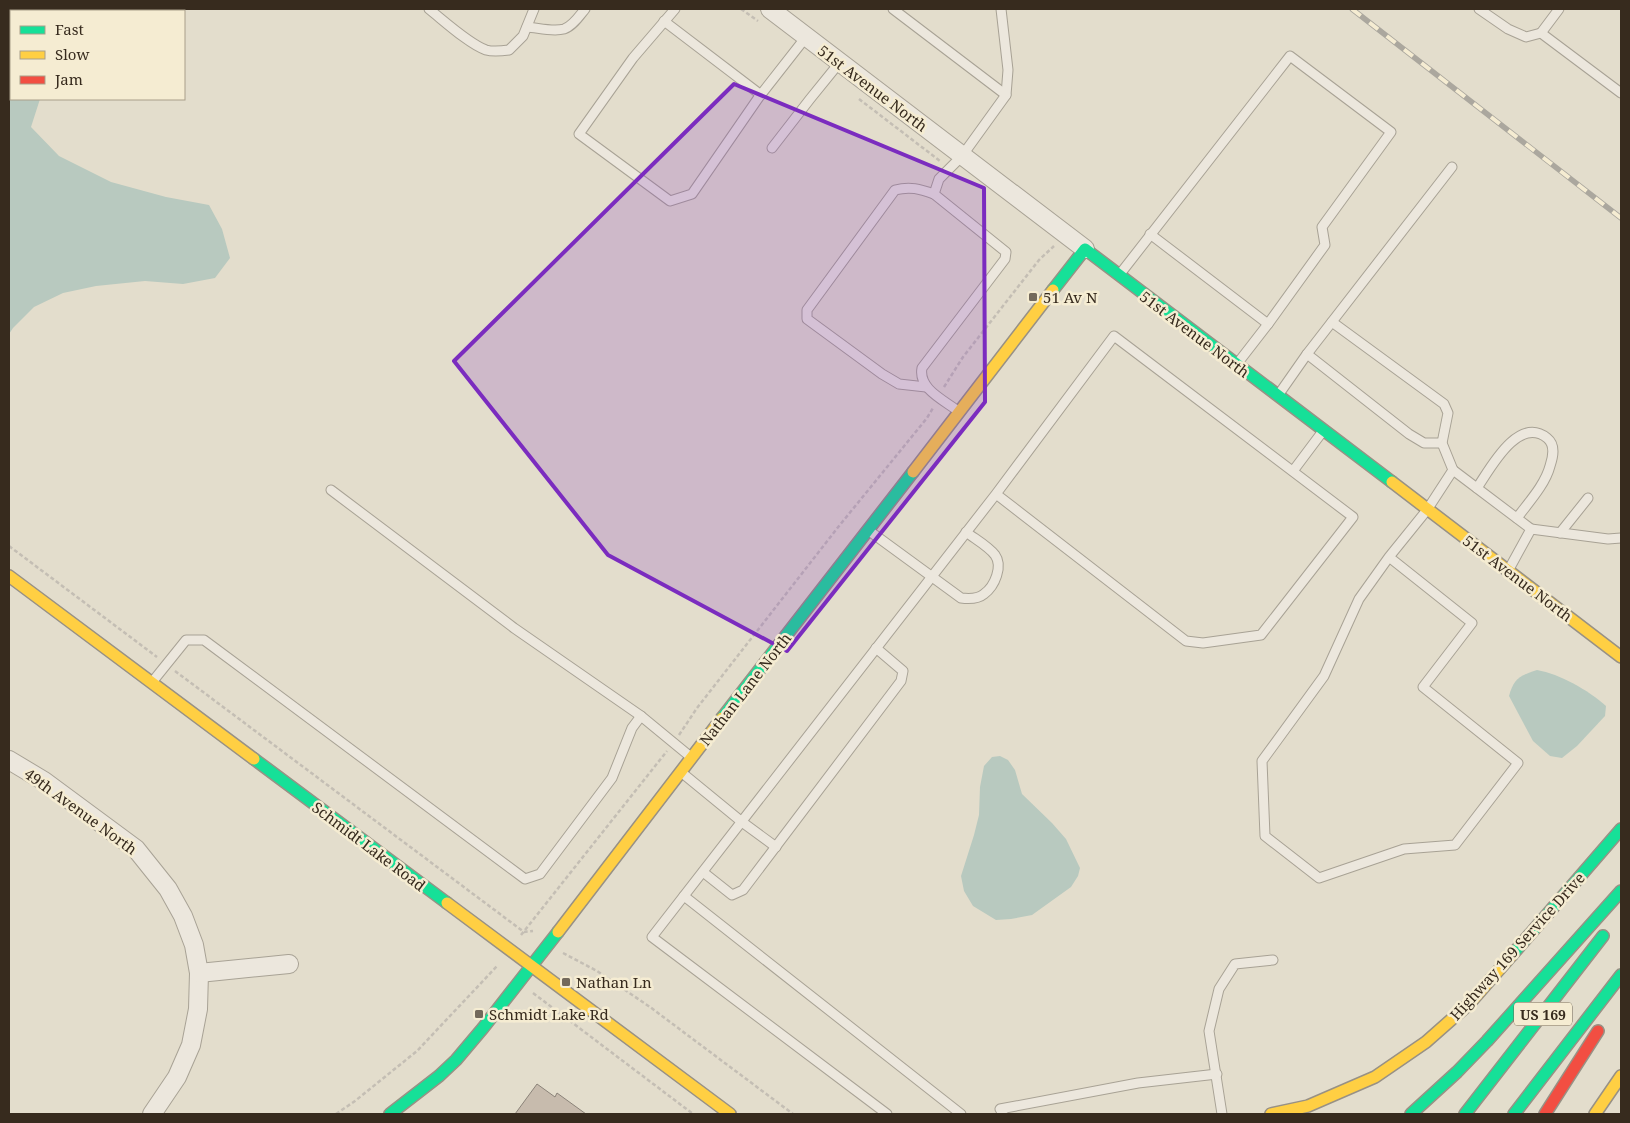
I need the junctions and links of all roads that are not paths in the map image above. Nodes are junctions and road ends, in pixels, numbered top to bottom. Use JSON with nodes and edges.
{"nodes":[{"id":1,"x":428,"y":9,"type":"edge"},
{"id":2,"x":534,"y":9,"type":"edge"},
{"id":3,"x":585,"y":9,"type":"edge"},
{"id":4,"x":675,"y":9,"type":"edge"},
{"id":5,"x":893,"y":9,"type":"edge"},
{"id":6,"x":1002,"y":9,"type":"edge"},
{"id":7,"x":1479,"y":9,"type":"edge"},
{"id":8,"x":1558,"y":9,"type":"edge"},
{"id":9,"x":776,"y":11,"type":"edge"},
{"id":10,"x":664,"y":21,"type":"junction"},
{"id":11,"x":527,"y":27,"type":"junction"},
{"id":12,"x":1541,"y":33,"type":"junction"},
{"id":13,"x":806,"y":37,"type":"junction"},
{"id":14,"x":840,"y":62,"type":"junction"},
{"id":15,"x":1621,"y":93,"type":"edge"},
{"id":16,"x":761,"y":95,"type":"junction"},
{"id":17,"x":1006,"y":96,"type":"junction"},
{"id":18,"x":772,"y":148,"type":"dead end"},
{"id":19,"x":962,"y":156,"type":"junction"},
{"id":20,"x":1452,"y":167,"type":"dead end"},
{"id":21,"x":934,"y":194,"type":"junction"},
{"id":22,"x":1150,"y":234,"type":"junction"},
{"id":23,"x":1085,"y":249,"type":"junction"},
{"id":24,"x":1118,"y":276,"type":"junction"},
{"id":25,"x":1332,"y":322,"type":"junction"},
{"id":26,"x":1268,"y":324,"type":"junction"},
{"id":27,"x":1306,"y":354,"type":"junction"},
{"id":28,"x":1236,"y":365,"type":"junction"},
{"id":29,"x":926,"y":387,"type":"junction"},
{"id":30,"x":1277,"y":396,"type":"junction"},
{"id":31,"x":959,"y":412,"type":"junction"},
{"id":32,"x":1323,"y":431,"type":"junction"},
{"id":33,"x":1442,"y":442,"type":"junction"},
{"id":34,"x":1454,"y":470,"type":"junction"},
{"id":35,"x":1293,"y":471,"type":"junction"},
{"id":36,"x":1477,"y":488,"type":"junction"},
{"id":37,"x":331,"y":490,"type":"dead end"},
{"id":38,"x":996,"y":494,"type":"junction"},
{"id":39,"x":1588,"y":498,"type":"dead end"},
{"id":40,"x":1427,"y":510,"type":"junction"},
{"id":41,"x":1517,"y":518,"type":"junction"},
{"id":42,"x":1531,"y":529,"type":"junction"},
{"id":43,"x":868,"y":530,"type":"junction"},
{"id":44,"x":966,"y":532,"type":"junction"},
{"id":45,"x":1560,"y":533,"type":"junction"},
{"id":46,"x":1621,"y":538,"type":"edge"},
{"id":47,"x":1389,"y":557,"type":"junction"},
{"id":48,"x":1508,"y":571,"type":"junction"},
{"id":49,"x":9,"y":576,"type":"edge"},
{"id":50,"x":932,"y":576,"type":"junction"},
{"id":51,"x":876,"y":648,"type":"junction"},
{"id":52,"x":1621,"y":657,"type":"edge"},
{"id":53,"x":152,"y":683,"type":"junction"},
{"id":54,"x":641,"y":716,"type":"junction"},
{"id":55,"x":692,"y":758,"type":"junction"},
{"id":56,"x":9,"y":760,"type":"edge"},
{"id":57,"x":681,"y":772,"type":"junction"},
{"id":58,"x":742,"y":822,"type":"junction"},
{"id":59,"x":1621,"y":829,"type":"edge"},
{"id":60,"x":776,"y":847,"type":"junction"},
{"id":61,"x":703,"y":872,"type":"junction"},
{"id":62,"x":1621,"y":891,"type":"edge"},
{"id":63,"x":684,"y":896,"type":"junction"},
{"id":64,"x":1611,"y":927,"type":"dead end"},
{"id":65,"x":1273,"y":960,"type":"dead end"},
{"id":66,"x":289,"y":964,"type":"dead end"},
{"id":67,"x":531,"y":967,"type":"junction"},
{"id":68,"x":199,"y":973,"type":"junction"},
{"id":69,"x":1621,"y":976,"type":"edge"},
{"id":70,"x":1604,"y":1022,"type":"dead end"},
{"id":71,"x":1217,"y":1074,"type":"junction"},
{"id":72,"x":1621,"y":1076,"type":"edge"},
{"id":73,"x":152,"y":1114,"type":"edge"},
{"id":74,"x":390,"y":1114,"type":"edge"},
{"id":75,"x":730,"y":1114,"type":"edge"},
{"id":76,"x":888,"y":1114,"type":"edge"},
{"id":77,"x":961,"y":1114,"type":"edge"},
{"id":78,"x":1003,"y":1114,"type":"edge"},
{"id":79,"x":1222,"y":1114,"type":"edge"},
{"id":80,"x":1271,"y":1114,"type":"edge"},
{"id":81,"x":1411,"y":1114,"type":"edge"},
{"id":82,"x":1465,"y":1114,"type":"edge"},
{"id":83,"x":1514,"y":1114,"type":"edge"},
{"id":84,"x":1545,"y":1114,"type":"edge"},
{"id":85,"x":1595,"y":1114,"type":"edge"}],
"edges":[{"from":1,"to":11,"type":"lane"},
{"from":2,"to":11,"type":"lane"},
{"from":3,"to":11,"type":"lane"},
{"from":4,"to":10,"type":"lane"},
{"from":5,"to":17,"type":"lane"},
{"from":6,"to":17,"type":"lane"},
{"from":7,"to":12,"type":"lane"},
{"from":8,"to":12,"type":"lane"},
{"from":9,"to":13,"type":"street","name":"51st Avenue North"},
{"from":10,"to":16,"type":"lane"},
{"from":10,"to":16,"type":"lane"},
{"from":12,"to":15,"type":"lane"},
{"from":13,"to":14,"type":"street","name":"51st Avenue North"},
{"from":13,"to":16,"type":"lane"},
{"from":14,"to":18,"type":"lane"},
{"from":14,"to":19,"type":"street","name":"51st Avenue North"},
{"from":17,"to":19,"type":"lane"},
{"from":19,"to":21,"type":"lane"},
{"from":19,"to":23,"type":"street","name":"51st Avenue North"},
{"from":20,"to":25,"type":"lane"},
{"from":21,"to":29,"type":"lane"},
{"from":21,"to":29,"type":"lane"},
{"from":22,"to":24,"type":"lane"},
{"from":22,"to":26,"type":"lane"},
{"from":22,"to":26,"type":"lane"},
{"from":23,"to":24,"type":"main road","name":"51st Avenue North"},
{"from":23,"to":31,"type":"main road","name":"Nathan Lane North"},
{"from":24,"to":28,"type":"main road","name":"51st Avenue North"},
{"from":25,"to":27,"type":"lane"},
{"from":25,"to":33,"type":"lane"},
{"from":26,"to":28,"type":"lane"},
{"from":27,"to":30,"type":"lane"},
{"from":27,"to":33,"type":"lane"},
{"from":28,"to":30,"type":"main road","name":"51st Avenue North"},
{"from":29,"to":31,"type":"lane"},
{"from":30,"to":32,"type":"main road","name":"51st Avenue North"},
{"from":31,"to":43,"type":"main road","name":"Nathan Lane North"},
{"from":32,"to":35,"type":"lane"},
{"from":32,"to":40,"type":"main road","name":"51st Avenue North"},
{"from":33,"to":34,"type":"lane"},
{"from":34,"to":36,"type":"lane"},
{"from":34,"to":40,"type":"lane"},
{"from":35,"to":38,"type":"lane"},
{"from":35,"to":38,"type":"lane"},
{"from":36,"to":41,"type":"lane"},
{"from":36,"to":41,"type":"lane"},
{"from":37,"to":54,"type":"lane"},
{"from":38,"to":44,"type":"lane"},
{"from":39,"to":45,"type":"lane"},
{"from":40,"to":47,"type":"lane"},
{"from":40,"to":48,"type":"main road","name":"51st Avenue North"},
{"from":41,"to":42,"type":"lane"},
{"from":42,"to":45,"type":"lane"},
{"from":42,"to":48,"type":"lane"},
{"from":43,"to":50,"type":"lane"},
{"from":43,"to":55,"type":"main road","name":"Nathan Lane North"},
{"from":44,"to":50,"type":"lane"},
{"from":44,"to":50,"type":"lane"},
{"from":45,"to":46,"type":"lane"},
{"from":47,"to":47,"type":"lane"},
{"from":48,"to":52,"type":"main road","name":"51st Avenue North"},
{"from":49,"to":53,"type":"main road","name":"Schmidt Lake Road"},
{"from":50,"to":51,"type":"lane"},
{"from":51,"to":58,"type":"lane"},
{"from":51,"to":60,"type":"lane"},
{"from":53,"to":54,"type":"lane"},
{"from":53,"to":67,"type":"main road","name":"Schmidt Lake Road"},
{"from":54,"to":55,"type":"lane"},
{"from":55,"to":57,"type":"main road","name":"Nathan Lane North"},
{"from":56,"to":68,"type":"street","name":"49th Avenue North"},
{"from":57,"to":58,"type":"lane"},
{"from":57,"to":67,"type":"main road","name":"Nathan Lane North"},
{"from":58,"to":60,"type":"lane"},
{"from":58,"to":61,"type":"lane"},
{"from":59,"to":80,"type":"main road","name":"Highway 169 Service Drive"},
{"from":60,"to":61,"type":"lane"},
{"from":61,"to":63,"type":"lane"},
{"from":62,"to":81,"type":"main road"},
{"from":63,"to":76,"type":"lane"},
{"from":63,"to":77,"type":"lane"},
{"from":64,"to":82,"type":"main road","number":"US 169"},
{"from":65,"to":71,"type":"lane"},
{"from":66,"to":68,"type":"street"},
{"from":67,"to":74,"type":"main road","name":"Nathan Lane North"},
{"from":67,"to":75,"type":"main road","name":"Schmidt Lake Road"},
{"from":68,"to":73,"type":"street","name":"49th Avenue North"},
{"from":69,"to":83,"type":"main road","number":"US 169"},
{"from":70,"to":84,"type":"main road"},
{"from":71,"to":78,"type":"lane"},
{"from":71,"to":79,"type":"lane"},
{"from":72,"to":85,"type":"main road"}]}
